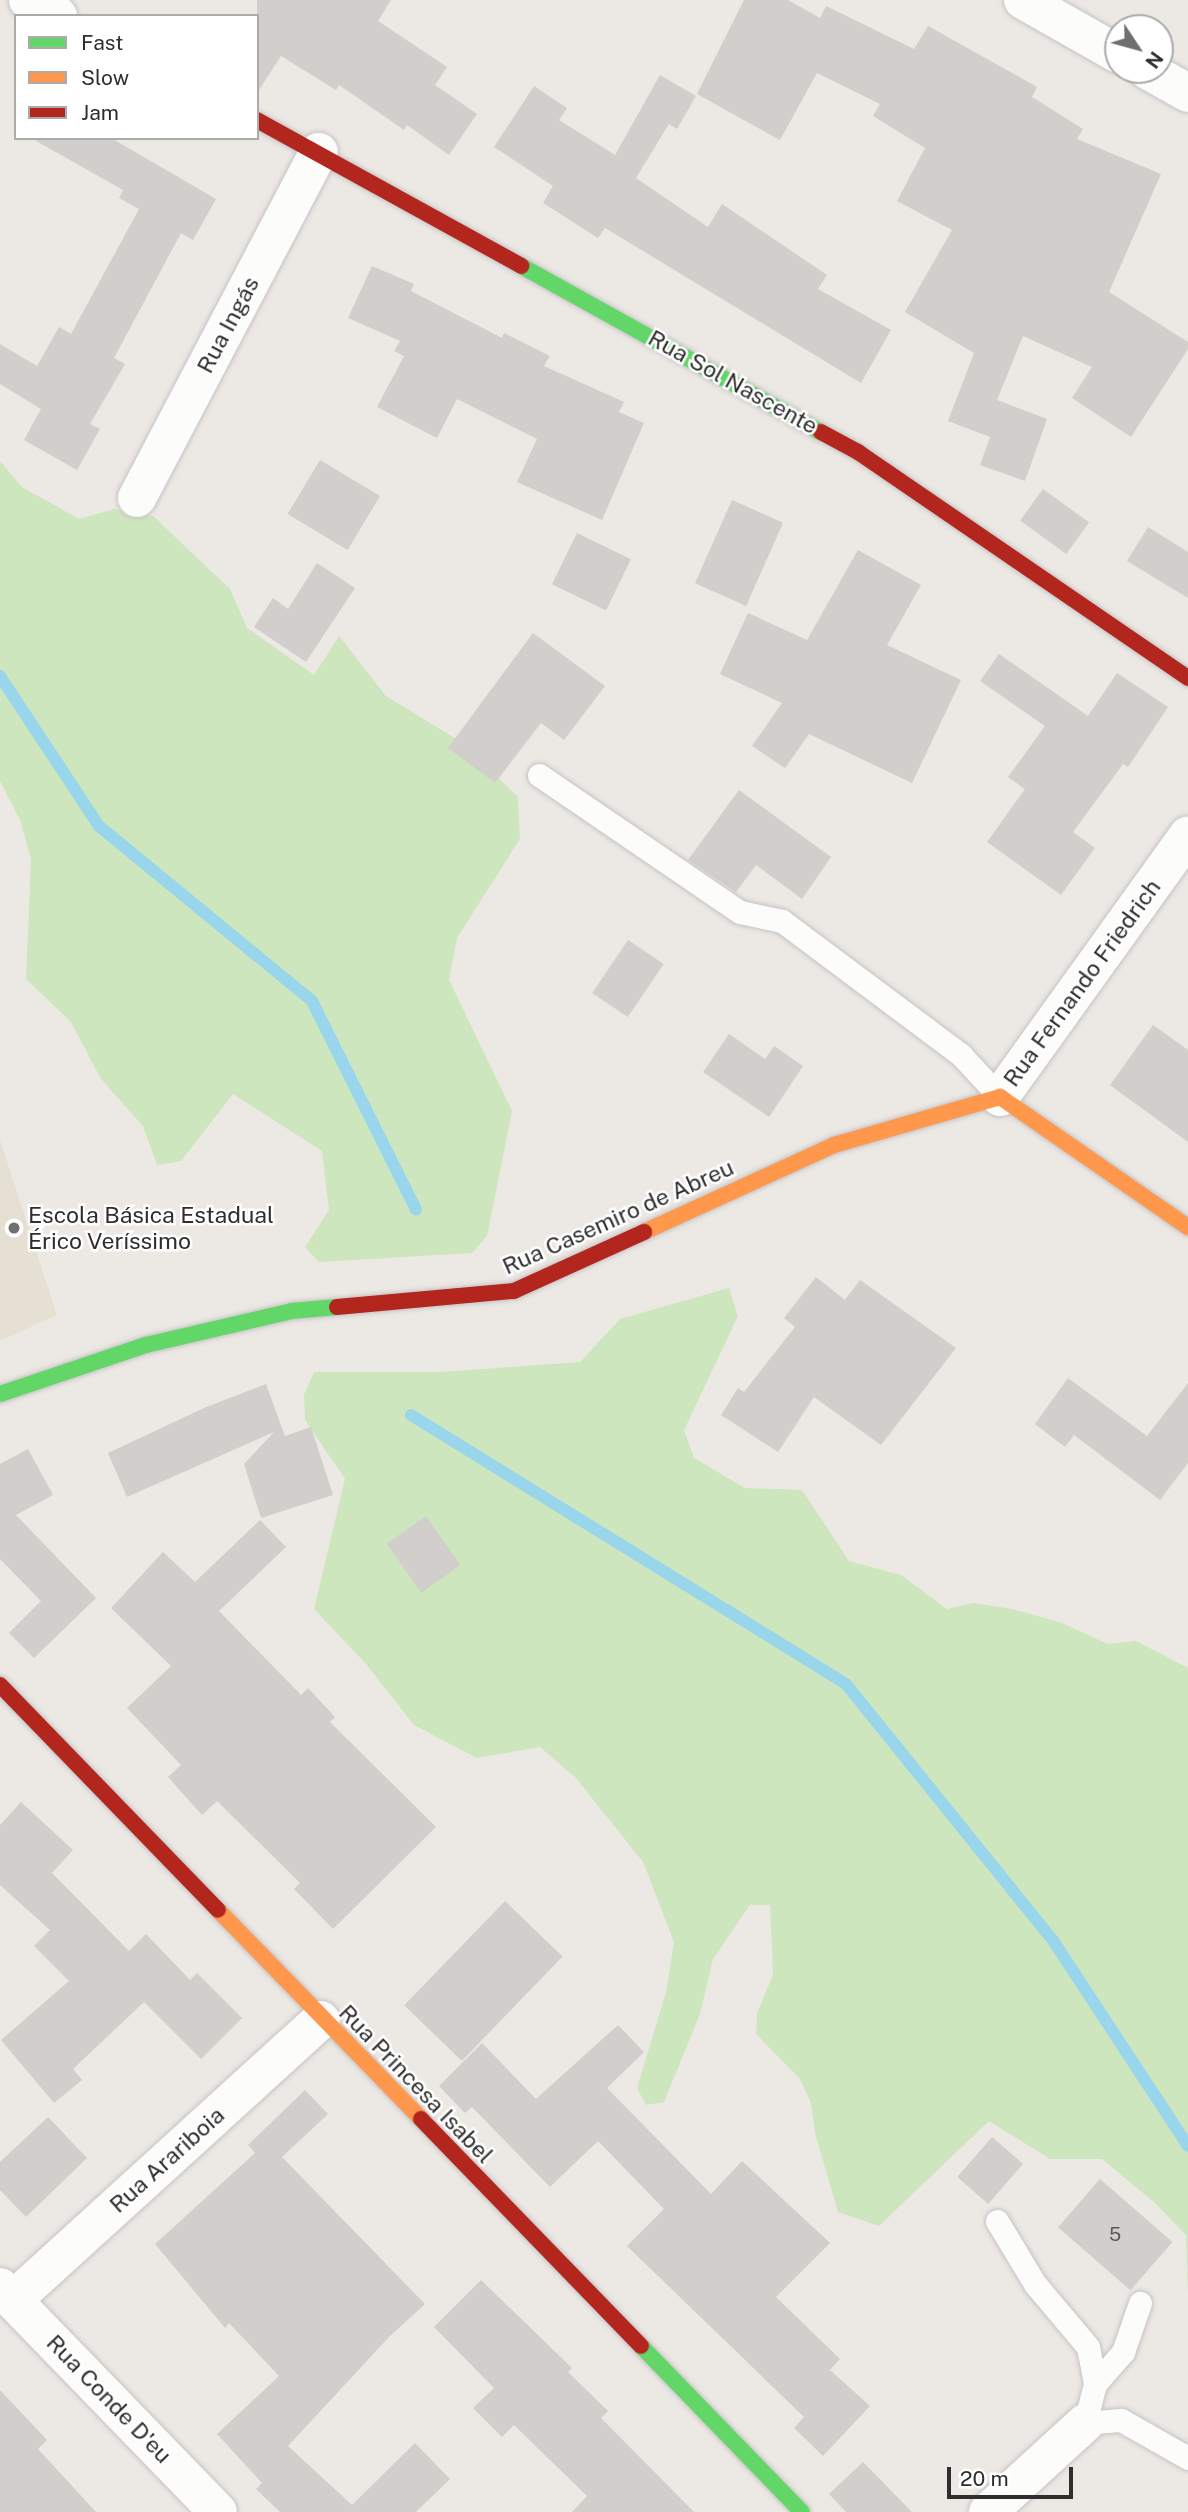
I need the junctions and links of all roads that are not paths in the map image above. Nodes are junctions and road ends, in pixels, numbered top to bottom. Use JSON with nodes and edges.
{"nodes":[{"id":1,"x":28,"y":0,"type":"edge"},
{"id":2,"x":1023,"y":0,"type":"edge"},
{"id":3,"x":54,"y":14,"type":"edge"},
{"id":4,"x":1104,"y":46,"type":"edge"},
{"id":5,"x":1172,"y":84,"type":"edge"},
{"id":6,"x":1188,"y":93,"type":"edge"},
{"id":7,"x":259,"y":121,"type":"edge"},
{"id":8,"x":319,"y":152,"type":"junction"},
{"id":9,"x":136,"y":498,"type":"dead end"},
{"id":10,"x":1188,"y":678,"type":"edge"},
{"id":11,"x":539,"y":775,"type":"dead end"},
{"id":12,"x":1188,"y":835,"type":"edge"},
{"id":13,"x":1000,"y":1097,"type":"junction"},
{"id":14,"x":1188,"y":1227,"type":"edge"},
{"id":15,"x":0,"y":1394,"type":"edge"},
{"id":16,"x":0,"y":1685,"type":"edge"},
{"id":17,"x":321,"y":2020,"type":"junction"},
{"id":18,"x":997,"y":2221,"type":"dead end"},
{"id":19,"x":4,"y":2300,"type":"edge"},
{"id":20,"x":1140,"y":2303,"type":"dead end"},
{"id":21,"x":1095,"y":2384,"type":"junction"},
{"id":22,"x":1084,"y":2423,"type":"junction"},
{"id":23,"x":1188,"y":2458,"type":"edge"},
{"id":24,"x":218,"y":2512,"type":"edge"},
{"id":25,"x":802,"y":2512,"type":"edge"},
{"id":26,"x":988,"y":2512,"type":"edge"}],
"edges":[{"from":1,"to":3,"type":"street"},
{"from":2,"to":4,"type":"street"},
{"from":5,"to":6,"type":"street"},
{"from":7,"to":8,"type":"street","name":"Rua Sol Nascente"},
{"from":8,"to":9,"type":"street","name":"Rua Ingás"},
{"from":8,"to":10,"type":"street","name":"Rua Sol Nascente"},
{"from":11,"to":13,"type":"lane"},
{"from":12,"to":13,"type":"street","name":"Rua Fernando Friedrich"},
{"from":13,"to":14,"type":"street"},
{"from":13,"to":15,"type":"street","name":"Rua Casemiro de Abreu"},
{"from":16,"to":17,"type":"street","name":"Rua Princesa Isabel"},
{"from":17,"to":19,"type":"street","name":"Rua Arariboia"},
{"from":17,"to":25,"type":"street","name":"Rua Princesa Isabel"},
{"from":18,"to":21,"type":"lane"},
{"from":19,"to":24,"type":"street","name":"Rua Conde D'eu"},
{"from":20,"to":21,"type":"lane"},
{"from":21,"to":22,"type":"lane"},
{"from":22,"to":23,"type":"lane"},
{"from":22,"to":26,"type":"street"}]}
